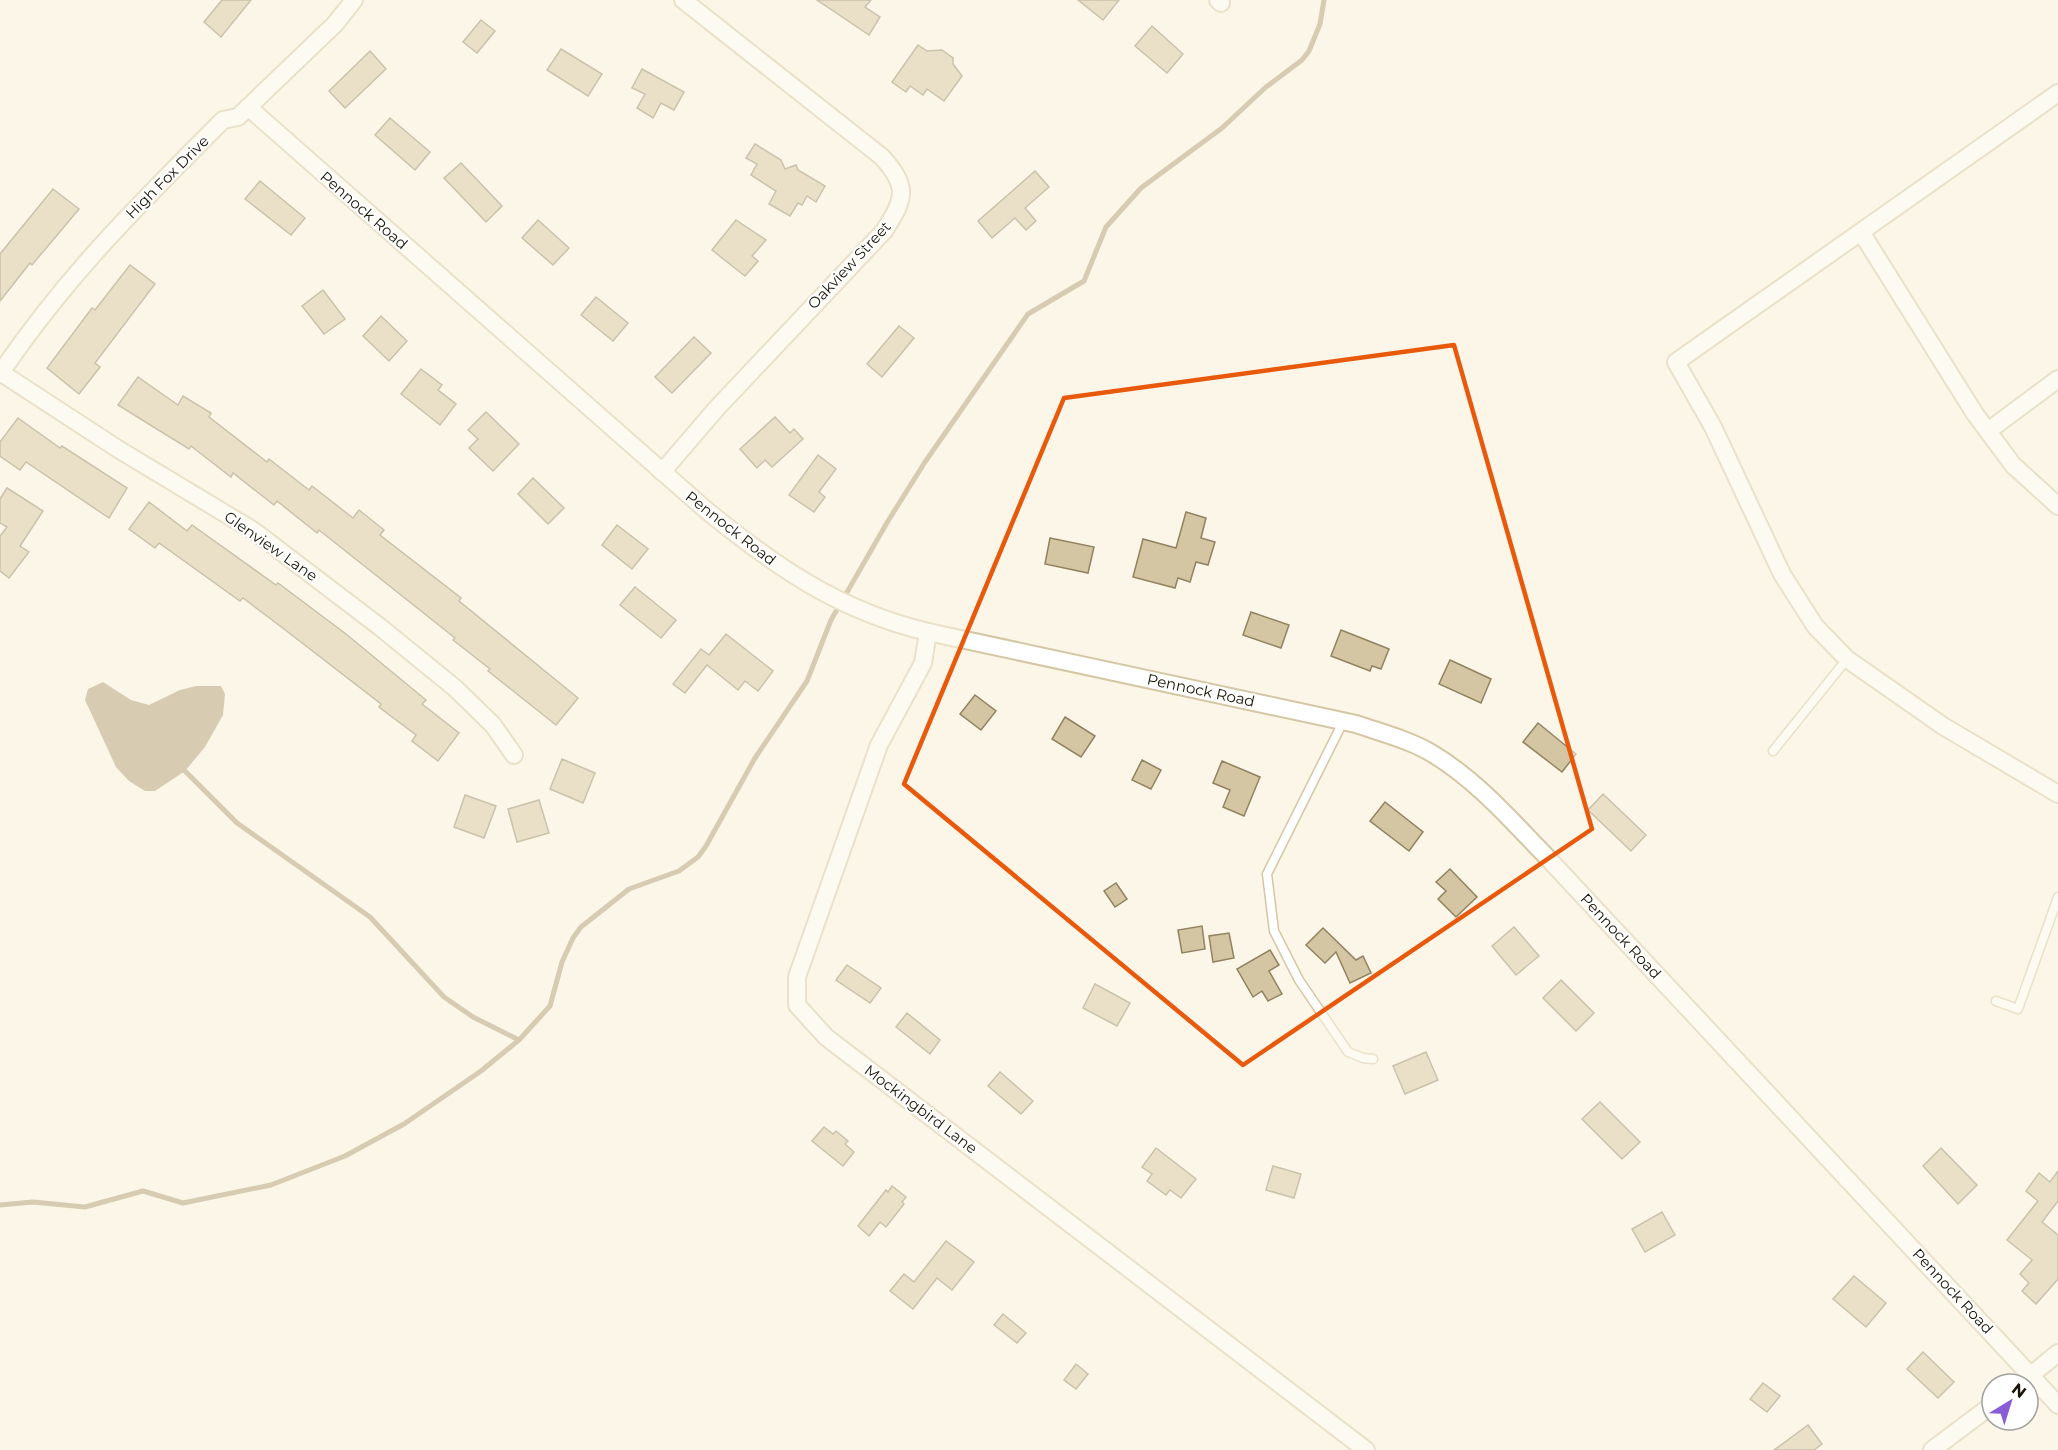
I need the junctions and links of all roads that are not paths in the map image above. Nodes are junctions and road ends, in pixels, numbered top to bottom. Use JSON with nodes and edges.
{"nodes":[{"id":1,"x":354,"y":0,"type":"edge"},
{"id":2,"x":683,"y":0,"type":"edge"},
{"id":3,"x":2058,"y":93,"type":"edge"},
{"id":4,"x":248,"y":107,"type":"junction"},
{"id":5,"x":1862,"y":232,"type":"junction"},
{"id":6,"x":0,"y":373,"type":"edge"},
{"id":7,"x":2058,"y":380,"type":"edge"},
{"id":8,"x":1988,"y":431,"type":"junction"},
{"id":9,"x":662,"y":471,"type":"junction"},
{"id":10,"x":2057,"y":503,"type":"edge"},
{"id":11,"x":928,"y":632,"type":"junction"},
{"id":12,"x":1847,"y":659,"type":"junction"},
{"id":13,"x":1343,"y":722,"type":"junction"},
{"id":14,"x":1773,"y":751,"type":"dead end"},
{"id":15,"x":514,"y":755,"type":"dead end"},
{"id":16,"x":2058,"y":794,"type":"edge"},
{"id":17,"x":2058,"y":897,"type":"edge"},
{"id":18,"x":1996,"y":1001,"type":"dead end"},
{"id":19,"x":1373,"y":1059,"type":"dead end"},
{"id":20,"x":2058,"y":1353,"type":"edge"},
{"id":21,"x":2018,"y":1372,"type":"edge"},
{"id":22,"x":2035,"y":1372,"type":"edge"},
{"id":23,"x":2040,"y":1391,"type":"edge"},
{"id":24,"x":2058,"y":1405,"type":"edge"},
{"id":25,"x":1980,"y":1414,"type":"edge"},
{"id":26,"x":1366,"y":1450,"type":"edge"},
{"id":27,"x":1932,"y":1450,"type":"edge"}],
"edges":[{"from":1,"to":4,"type":"street","name":"High Fox Drive"},
{"from":2,"to":9,"type":"street","name":"Oakview Street"},
{"from":3,"to":5,"type":"street"},
{"from":4,"to":6,"type":"street","name":"High Fox Drive"},
{"from":4,"to":9,"type":"street","name":"Pennock Road"},
{"from":5,"to":8,"type":"street"},
{"from":5,"to":12,"type":"street"},
{"from":6,"to":15,"type":"street","name":"Glenview Lane"},
{"from":7,"to":8,"type":"street"},
{"from":8,"to":10,"type":"street"},
{"from":9,"to":11,"type":"street","name":"Pennock Road"},
{"from":11,"to":13,"type":"street","name":"Pennock Road"},
{"from":11,"to":26,"type":"street","name":"Mockingbird Lane"},
{"from":12,"to":14,"type":"lane"},
{"from":12,"to":16,"type":"street"},
{"from":13,"to":19,"type":"lane"},
{"from":13,"to":21,"type":"street","name":"Pennock Road"},
{"from":17,"to":18,"type":"lane"},
{"from":20,"to":22,"type":"street"},
{"from":23,"to":24,"type":"street","name":"Pennock Road"},
{"from":25,"to":27,"type":"street"}]}
